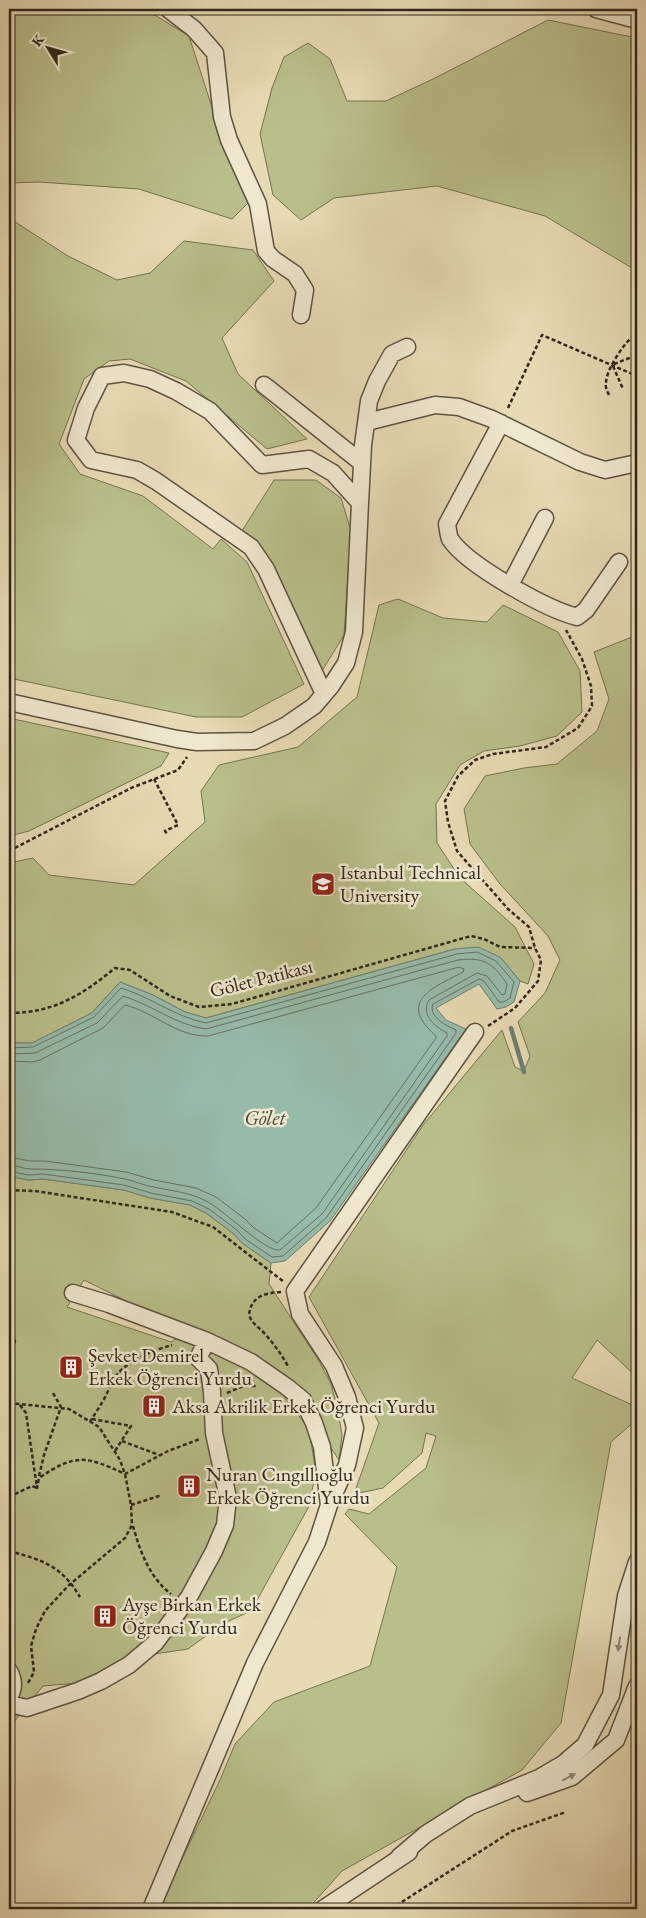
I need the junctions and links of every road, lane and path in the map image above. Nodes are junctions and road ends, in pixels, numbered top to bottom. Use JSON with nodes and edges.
{"nodes":[{"id":1,"x":168,"y":9,"type":"edge"},
{"id":2,"x":596,"y":9,"type":"edge"},
{"id":3,"x":637,"y":20,"type":"edge"},
{"id":4,"x":301,"y":315,"type":"dead end"},
{"id":5,"x":632,"y":337,"type":"dead end"},
{"id":6,"x":407,"y":347,"type":"dead end"},
{"id":7,"x":637,"y":355,"type":"edge"},
{"id":8,"x":613,"y":364,"type":"junction"},
{"id":9,"x":637,"y":376,"type":"edge"},
{"id":10,"x":264,"y":385,"type":"dead end"},
{"id":11,"x":623,"y":389,"type":"dead end"},
{"id":12,"x":608,"y":395,"type":"dead end"},
{"id":13,"x":367,"y":422,"type":"junction"},
{"id":14,"x":501,"y":423,"type":"junction"},
{"id":15,"x":362,"y":463,"type":"junction"},
{"id":16,"x":637,"y":464,"type":"edge"},
{"id":17,"x":360,"y":503,"type":"junction"},
{"id":18,"x":545,"y":518,"type":"dead end"},
{"id":19,"x":620,"y":562,"type":"dead end"},
{"id":20,"x":510,"y":585,"type":"junction"},
{"id":21,"x":564,"y":624,"type":"dead end"},
{"id":22,"x":324,"y":694,"type":"junction"},
{"id":23,"x":9,"y":702,"type":"edge"},
{"id":24,"x":197,"y":742,"type":"junction"},
{"id":25,"x":154,"y":779,"type":"junction"},
{"id":26,"x":167,"y":834,"type":"dead end"},
{"id":27,"x":9,"y":851,"type":"edge"},
{"id":28,"x":535,"y":948,"type":"junction"},
{"id":29,"x":9,"y":1014,"type":"edge"},
{"id":30,"x":475,"y":1032,"type":"joint"},
{"id":31,"x":9,"y":1190,"type":"edge"},
{"id":32,"x":295,"y":1291,"type":"junction"},
{"id":33,"x":73,"y":1293,"type":"dead end"},
{"id":34,"x":9,"y":1328,"type":"edge"},
{"id":35,"x":206,"y":1341,"type":"junction"},
{"id":36,"x":176,"y":1343,"type":"dead end"},
{"id":37,"x":9,"y":1356,"type":"edge"},
{"id":38,"x":52,"y":1393,"type":"dead end"},
{"id":39,"x":9,"y":1403,"type":"edge"},
{"id":40,"x":20,"y":1405,"type":"junction"},
{"id":41,"x":61,"y":1407,"type":"junction"},
{"id":42,"x":91,"y":1420,"type":"junction"},
{"id":43,"x":214,"y":1433,"type":"junction"},
{"id":44,"x":122,"y":1441,"type":"junction"},
{"id":45,"x":115,"y":1451,"type":"junction"},
{"id":46,"x":160,"y":1455,"type":"junction"},
{"id":47,"x":125,"y":1474,"type":"junction"},
{"id":48,"x":39,"y":1478,"type":"junction"},
{"id":49,"x":37,"y":1488,"type":"junction"},
{"id":50,"x":162,"y":1495,"type":"dead end"},
{"id":51,"x":9,"y":1497,"type":"edge"},
{"id":52,"x":329,"y":1504,"type":"junction"},
{"id":53,"x":132,"y":1505,"type":"junction"},
{"id":54,"x":132,"y":1525,"type":"junction"},
{"id":55,"x":9,"y":1551,"type":"edge"},
{"id":56,"x":637,"y":1562,"type":"edge"},
{"id":57,"x":72,"y":1583,"type":"junction"},
{"id":58,"x":80,"y":1596,"type":"dead end"},
{"id":59,"x":189,"y":1597,"type":"junction"},
{"id":60,"x":9,"y":1671,"type":"edge"},
{"id":61,"x":637,"y":1686,"type":"edge"},
{"id":62,"x":11,"y":1693,"type":"edge"},
{"id":63,"x":9,"y":1704,"type":"edge"},
{"id":64,"x":566,"y":1812,"type":"dead end"},
{"id":65,"x":399,"y":1857,"type":"junction"},
{"id":66,"x":151,"y":1909,"type":"edge"},
{"id":67,"x":324,"y":1909,"type":"edge"},
{"id":68,"x":391,"y":1909,"type":"edge"}],
"edges":[{"from":1,"to":4,"type":"street"},
{"from":2,"to":3,"type":"street"},
{"from":5,"to":8,"type":"path"},
{"from":6,"to":13,"type":"street"},
{"from":7,"to":8,"type":"path"},
{"from":8,"to":9,"type":"path"},
{"from":8,"to":11,"type":"path"},
{"from":8,"to":12,"type":"path"},
{"from":8,"to":14,"type":"path"},
{"from":10,"to":15,"type":"street"},
{"from":13,"to":14,"type":"street"},
{"from":13,"to":15,"type":"street"},
{"from":14,"to":16,"type":"street"},
{"from":14,"to":20,"type":"street"},
{"from":15,"to":17,"type":"street"},
{"from":17,"to":22,"type":"street"},
{"from":17,"to":22,"type":"street"},
{"from":18,"to":20,"type":"street"},
{"from":19,"to":20,"type":"street"},
{"from":21,"to":28,"type":"path"},
{"from":22,"to":24,"type":"street"},
{"from":23,"to":24,"type":"street"},
{"from":24,"to":25,"type":"path"},
{"from":25,"to":26,"type":"path"},
{"from":25,"to":27,"type":"path"},
{"from":28,"to":29,"type":"path","name":"Gölet Patikası"},
{"from":28,"to":30,"type":"path"},
{"from":30,"to":32,"type":"street"},
{"from":31,"to":32,"type":"path"},
{"from":32,"to":52,"type":"street"},
{"from":33,"to":35,"type":"street"},
{"from":34,"to":37,"type":"path"},
{"from":35,"to":43,"type":"street"},
{"from":35,"to":52,"type":"street"},
{"from":36,"to":42,"type":"path"},
{"from":38,"to":41,"type":"path"},
{"from":39,"to":40,"type":"path"},
{"from":40,"to":41,"type":"path"},
{"from":40,"to":49,"type":"path"},
{"from":41,"to":42,"type":"path"},
{"from":41,"to":48,"type":"path"},
{"from":42,"to":44,"type":"path"},
{"from":42,"to":45,"type":"path"},
{"from":43,"to":46,"type":"path"},
{"from":43,"to":59,"type":"street"},
{"from":44,"to":45,"type":"path"},
{"from":44,"to":46,"type":"path"},
{"from":45,"to":47,"type":"path"},
{"from":46,"to":47,"type":"path"},
{"from":47,"to":48,"type":"path"},
{"from":47,"to":53,"type":"path"},
{"from":48,"to":49,"type":"path"},
{"from":49,"to":51,"type":"path"},
{"from":50,"to":53,"type":"path"},
{"from":52,"to":66,"type":"street"},
{"from":53,"to":54,"type":"path"},
{"from":54,"to":57,"type":"path"},
{"from":54,"to":59,"type":"path"},
{"from":55,"to":57,"type":"path"},
{"from":56,"to":65,"type":"street","one_way":true},
{"from":57,"to":58,"type":"path"},
{"from":57,"to":62,"type":"path"},
{"from":59,"to":63,"type":"street"},
{"from":60,"to":62,"type":"street"},
{"from":65,"to":61,"type":"street","one_way":true},
{"from":64,"to":68,"type":"path"},
{"from":65,"to":67,"type":"street"}]}
